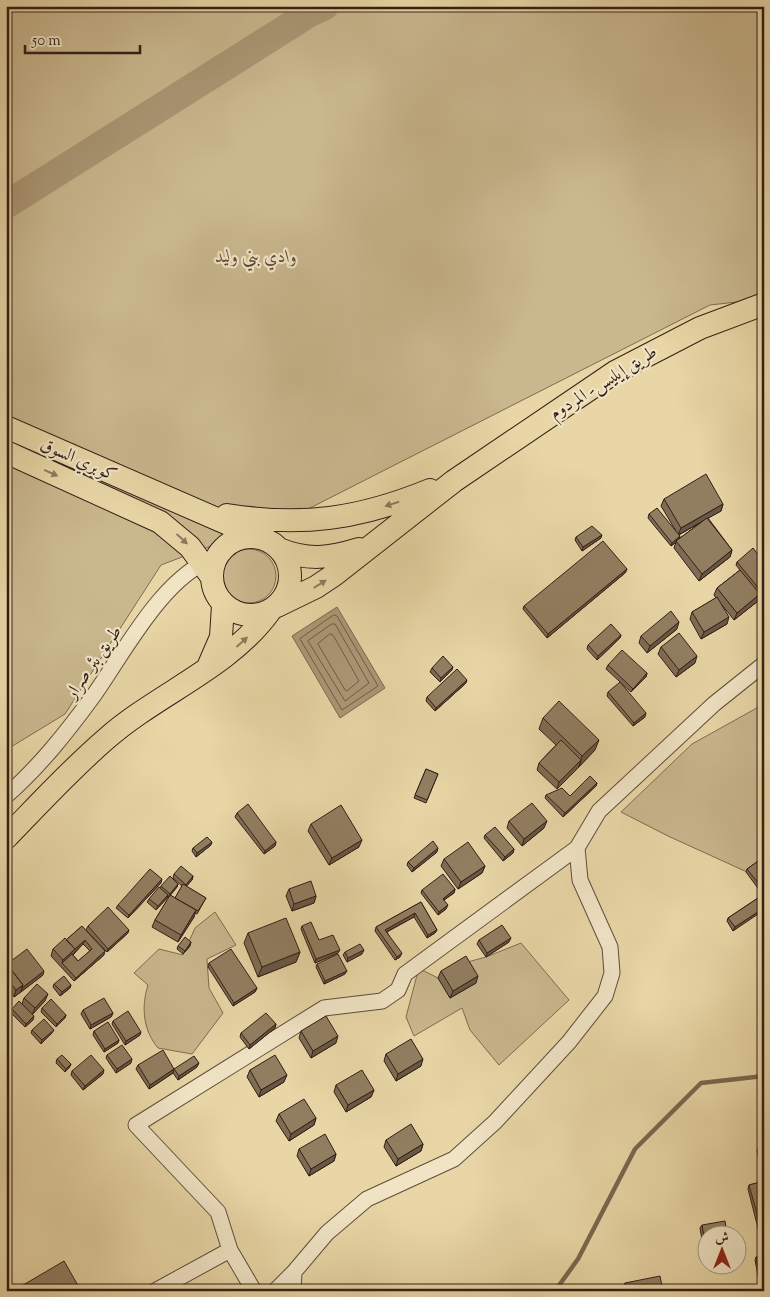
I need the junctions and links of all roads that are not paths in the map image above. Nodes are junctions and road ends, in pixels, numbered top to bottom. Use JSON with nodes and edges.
{"nodes":[{"id":1,"x":764,"y":304,"type":"edge"},
{"id":2,"x":6,"y":427,"type":"edge"},
{"id":3,"x":6,"y":452,"type":"edge"},
{"id":4,"x":454,"y":481,"type":"junction"},
{"id":5,"x":188,"y":507,"type":"junction"},
{"id":6,"x":258,"y":537,"type":"junction"},
{"id":7,"x":368,"y":547,"type":"junction"},
{"id":8,"x":279,"y":549,"type":"junction"},
{"id":9,"x":210,"y":565,"type":"junction"},
{"id":10,"x":223,"y":605,"type":"junction"},
{"id":11,"x":274,"y":608,"type":"junction"},
{"id":12,"x":764,"y":664,"type":"edge"},
{"id":13,"x":208,"y":667,"type":"junction"},
{"id":14,"x":6,"y":796,"type":"edge"},
{"id":15,"x":6,"y":838,"type":"edge"},
{"id":16,"x":577,"y":848,"type":"junction"},
{"id":17,"x":230,"y":1250,"type":"junction"},
{"id":18,"x":294,"y":1272,"type":"junction"},
{"id":19,"x":155,"y":1291,"type":"edge"},
{"id":20,"x":254,"y":1291,"type":"edge"},
{"id":21,"x":275,"y":1291,"type":"edge"},
{"id":22,"x":293,"y":1291,"type":"edge"}],
"edges":[{"from":1,"to":4,"type":"highway","name":"طريق إيليس- المردوم"},
{"from":2,"to":5,"type":"highway","name":"كوبري السوق"},
{"from":3,"to":9,"type":"highway","name":"كوبري السوق","one_way":true},
{"from":4,"to":5,"type":"highway","one_way":true},
{"from":4,"to":7,"type":"highway"},
{"from":5,"to":6,"type":"highway"},
{"from":6,"to":8,"type":"highway"},
{"from":6,"to":9,"type":"highway"},
{"from":7,"to":8,"type":"highway"},
{"from":11,"to":7,"type":"highway","one_way":true},
{"from":8,"to":11,"type":"highway"},
{"from":9,"to":10,"type":"highway"},
{"from":9,"to":14,"type":"street","name":"طريق بئر صرار"},
{"from":10,"to":11,"type":"highway"},
{"from":10,"to":13,"type":"highway"},
{"from":13,"to":11,"type":"highway","one_way":true},
{"from":12,"to":16,"type":"street"},
{"from":13,"to":15,"type":"highway"},
{"from":16,"to":17,"type":"street"},
{"from":16,"to":18,"type":"street"},
{"from":17,"to":19,"type":"street"},
{"from":17,"to":20,"type":"street"},
{"from":18,"to":21,"type":"street"},
{"from":18,"to":22,"type":"street"}]}
